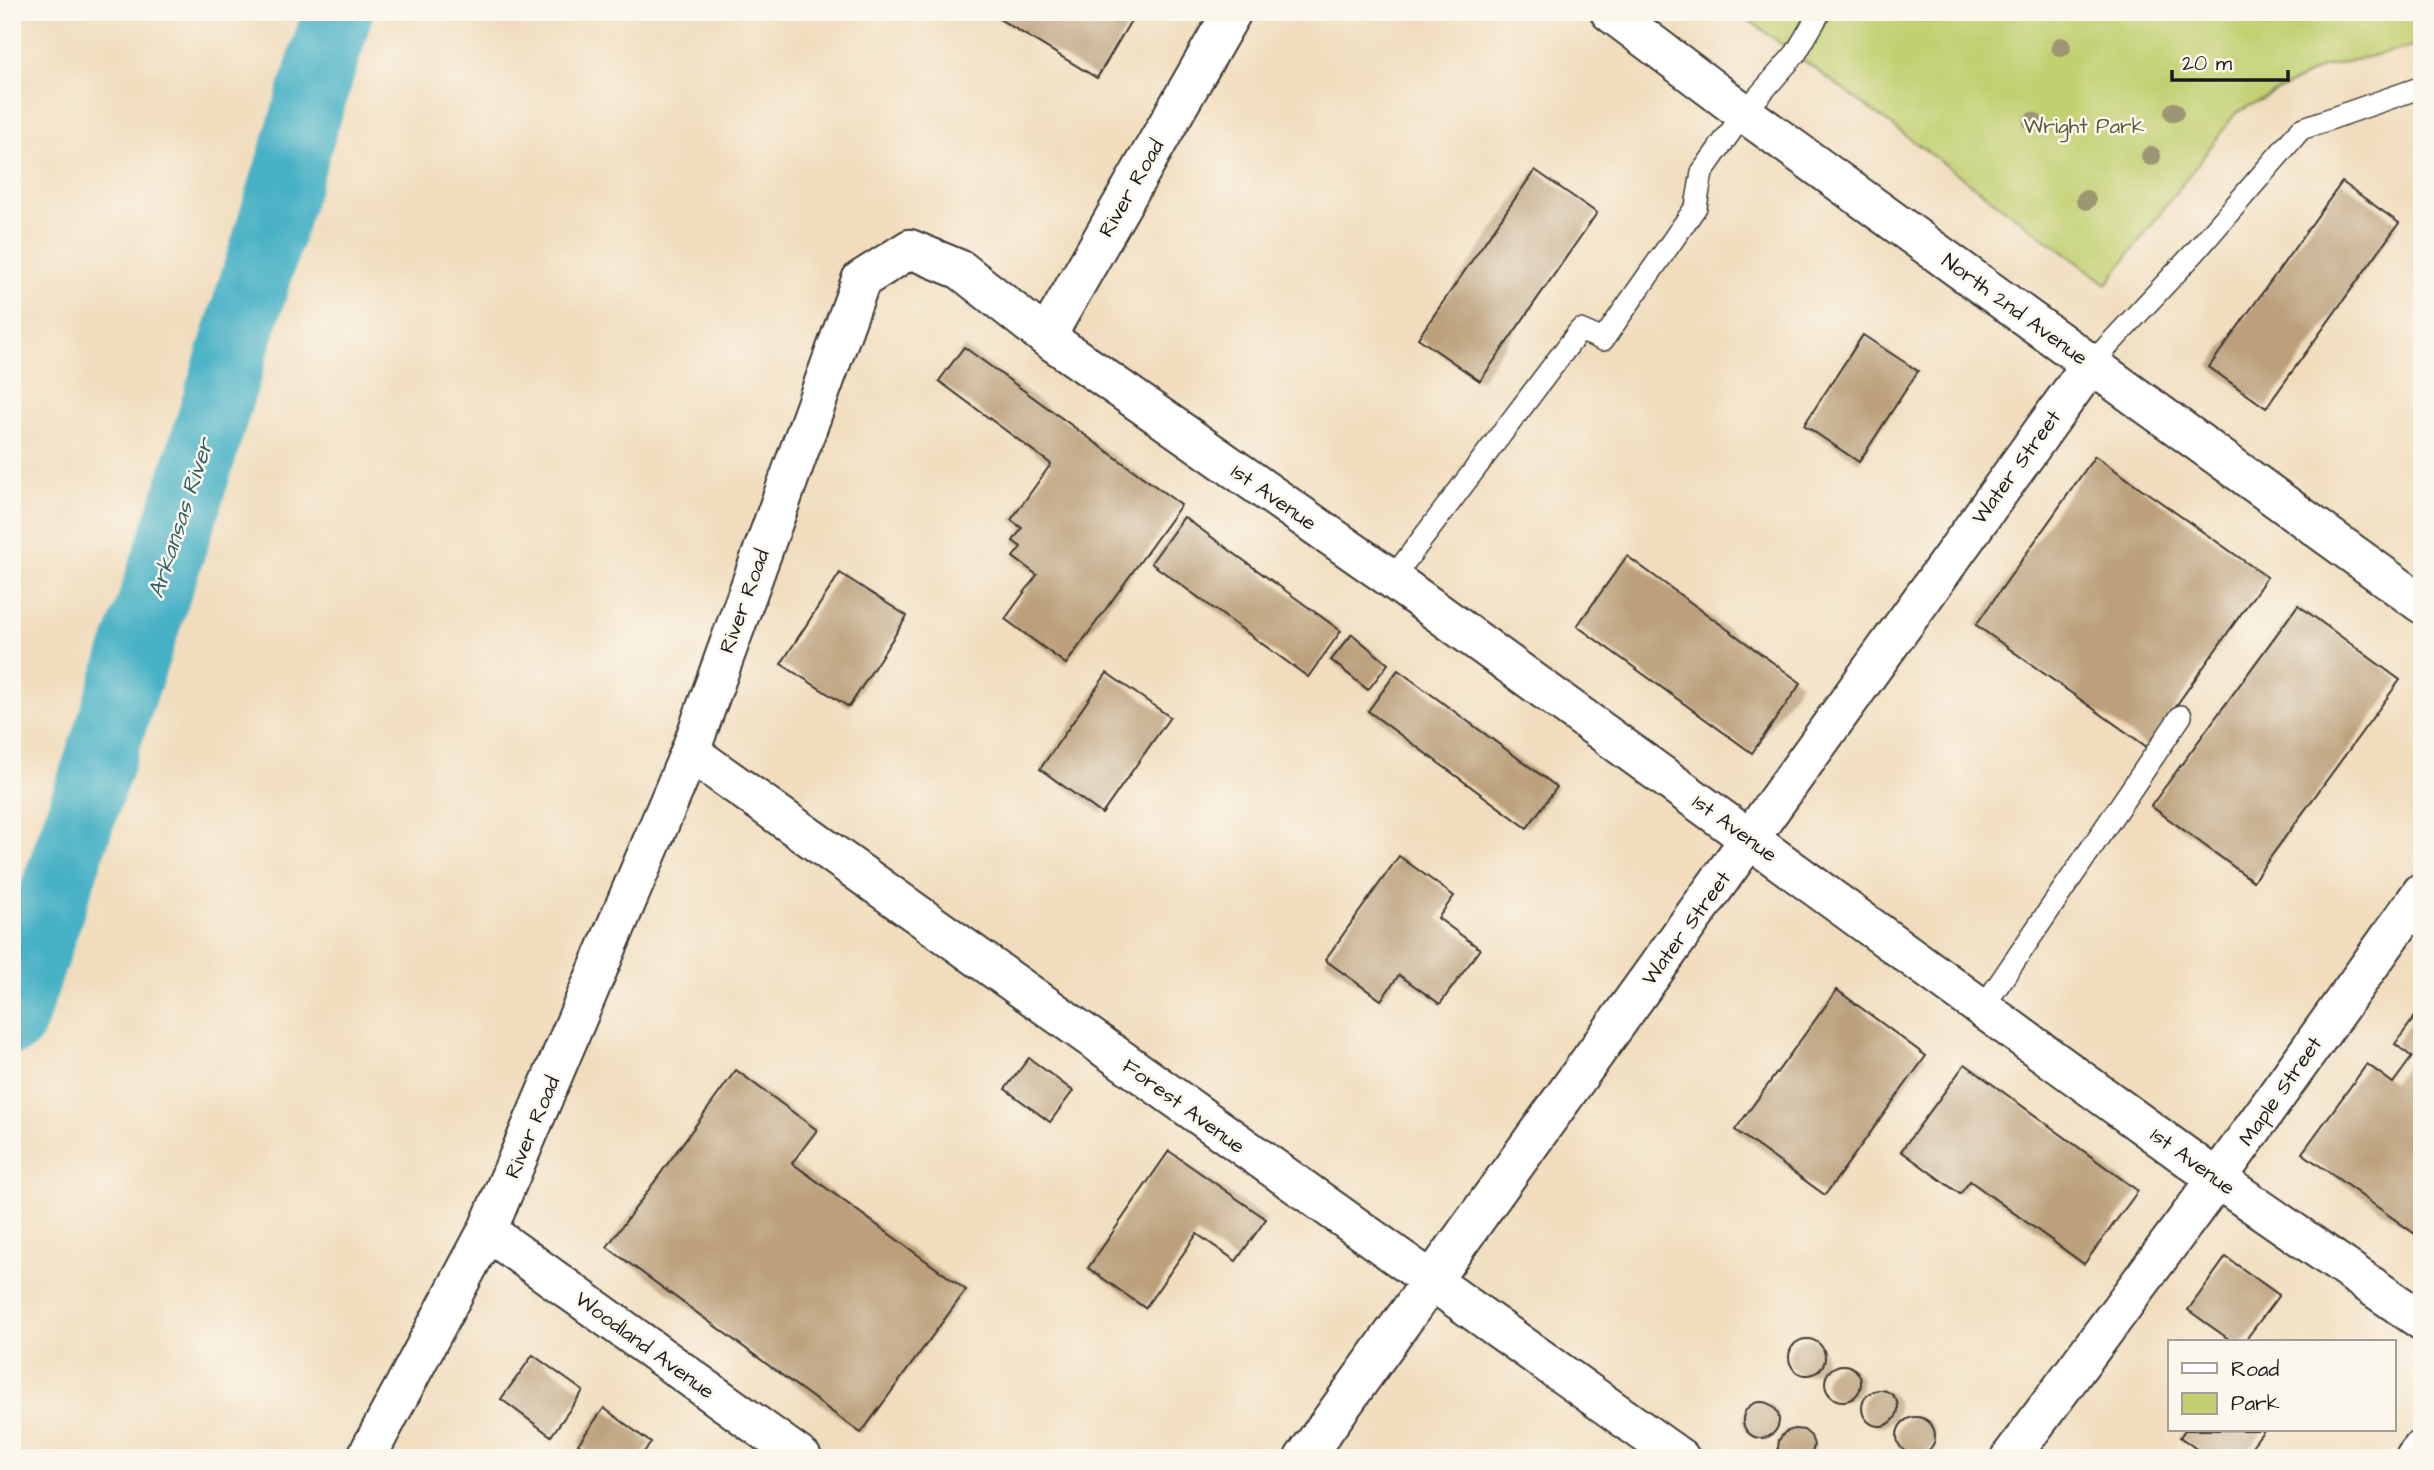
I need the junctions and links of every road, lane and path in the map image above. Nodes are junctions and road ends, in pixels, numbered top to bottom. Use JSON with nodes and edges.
{"nodes":[{"id":1,"x":1232,"y":12,"type":"edge"},
{"id":2,"x":1610,"y":12,"type":"edge"},
{"id":3,"x":1820,"y":12,"type":"edge"},
{"id":4,"x":2422,"y":87,"type":"edge"},
{"id":5,"x":1744,"y":113,"type":"junction"},
{"id":6,"x":1046,"y":337,"type":"junction"},
{"id":7,"x":2091,"y":364,"type":"junction"},
{"id":8,"x":1392,"y":579,"type":"junction"},
{"id":9,"x":2422,"y":604,"type":"edge"},
{"id":10,"x":2181,"y":716,"type":"dead end"},
{"id":11,"x":690,"y":752,"type":"junction"},
{"id":12,"x":1750,"y":839,"type":"junction"},
{"id":13,"x":2422,"y":892,"type":"edge"},
{"id":14,"x":1982,"y":1009,"type":"junction"},
{"id":15,"x":2217,"y":1179,"type":"junction"},
{"id":16,"x":487,"y":1231,"type":"junction"},
{"id":17,"x":1431,"y":1283,"type":"junction"},
{"id":18,"x":2422,"y":1321,"type":"edge"},
{"id":19,"x":2422,"y":1449,"type":"edge"},
{"id":20,"x":366,"y":1458,"type":"edge"},
{"id":21,"x":803,"y":1458,"type":"edge"},
{"id":22,"x":1304,"y":1458,"type":"edge"},
{"id":23,"x":1680,"y":1458,"type":"edge"},
{"id":24,"x":2011,"y":1458,"type":"edge"},
{"id":25,"x":2415,"y":1458,"type":"edge"}],
"edges":[{"from":1,"to":6,"type":"street","name":"River Road"},
{"from":2,"to":5,"type":"street","name":"North 2nd Avenue"},
{"from":3,"to":5,"type":"lane"},
{"from":4,"to":7,"type":"lane"},
{"from":5,"to":7,"type":"street","name":"North 2nd Avenue"},
{"from":5,"to":8,"type":"lane"},
{"from":6,"to":8,"type":"street","name":"1st Avenue"},
{"from":6,"to":11,"type":"street","name":"River Road"},
{"from":7,"to":9,"type":"street","name":"North 2nd Avenue"},
{"from":7,"to":12,"type":"street","name":"Water Street"},
{"from":8,"to":12,"type":"street","name":"1st Avenue"},
{"from":10,"to":14,"type":"lane"},
{"from":11,"to":16,"type":"street","name":"River Road"},
{"from":11,"to":17,"type":"street","name":"Forest Avenue"},
{"from":12,"to":14,"type":"street","name":"1st Avenue"},
{"from":12,"to":17,"type":"street","name":"Water Street"},
{"from":13,"to":15,"type":"street","name":"Maple Street"},
{"from":14,"to":15,"type":"street","name":"1st Avenue"},
{"from":15,"to":18,"type":"street","name":"1st Avenue"},
{"from":15,"to":24,"type":"street","name":"Maple Street"},
{"from":16,"to":20,"type":"street","name":"River Road"},
{"from":16,"to":21,"type":"street","name":"Woodland Avenue"},
{"from":17,"to":22,"type":"street","name":"Water Street"},
{"from":17,"to":23,"type":"street","name":"Forest Avenue"},
{"from":19,"to":25,"type":"street"}]}
